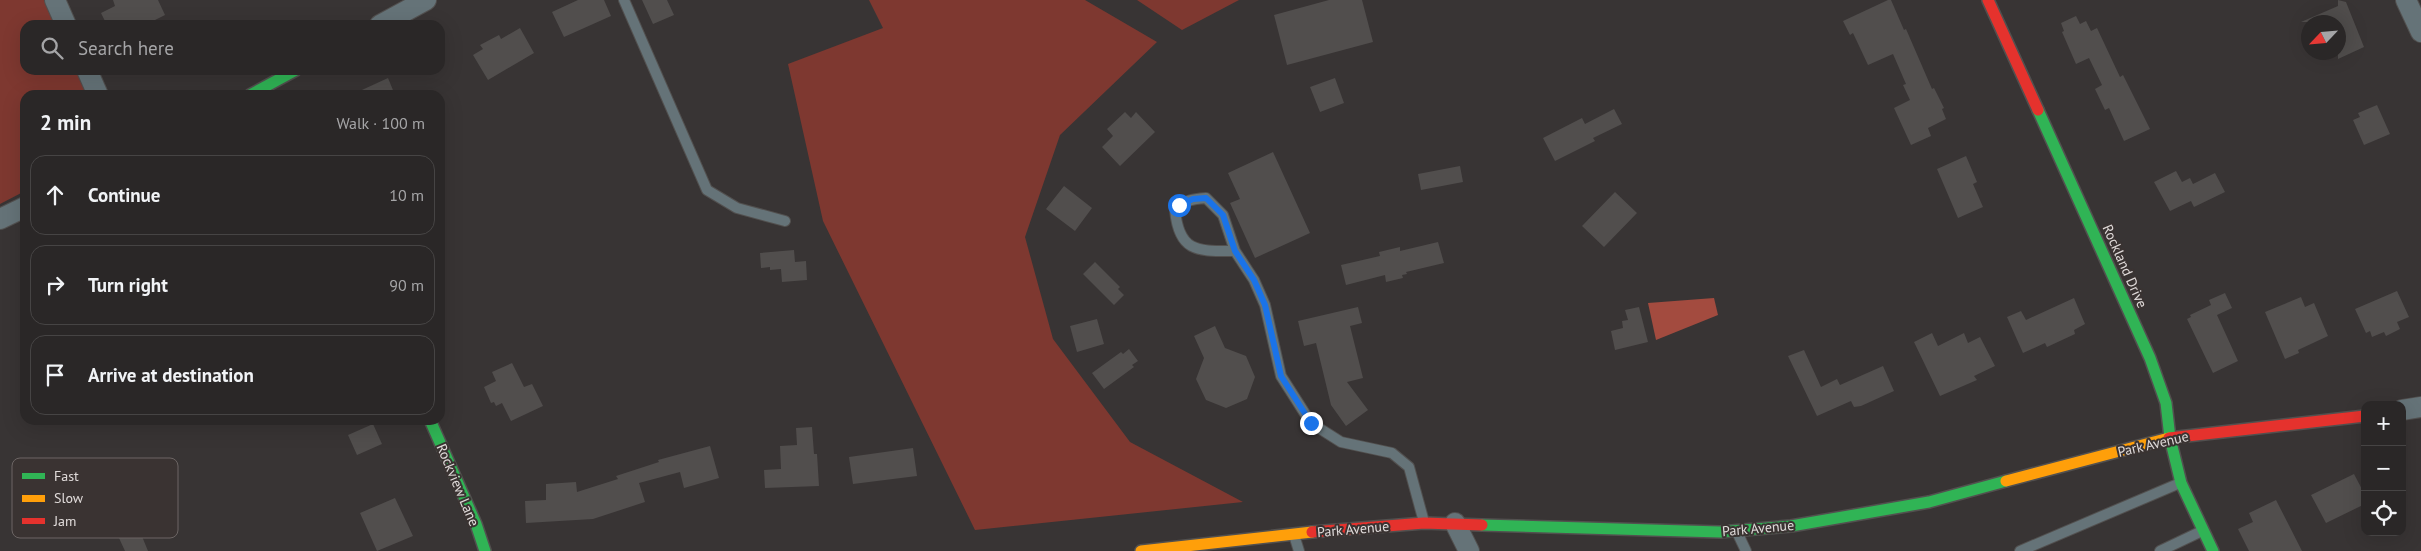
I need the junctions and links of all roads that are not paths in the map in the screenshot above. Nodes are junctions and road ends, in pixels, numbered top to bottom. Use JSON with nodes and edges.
{"nodes":[{"id":1,"x":55,"y":0,"type":"edge"},
{"id":2,"x":426,"y":0,"type":"edge"},
{"id":3,"x":624,"y":0,"type":"edge"},
{"id":4,"x":1988,"y":0,"type":"edge"},
{"id":5,"x":2406,"y":0,"type":"edge"},
{"id":6,"x":64,"y":20,"type":"edge"},
{"id":7,"x":389,"y":20,"type":"edge"},
{"id":8,"x":2421,"y":32,"type":"edge"},
{"id":9,"x":88,"y":75,"type":"edge"},
{"id":10,"x":290,"y":75,"type":"edge"},
{"id":11,"x":96,"y":90,"type":"edge"},
{"id":12,"x":272,"y":90,"type":"edge"},
{"id":13,"x":20,"y":209,"type":"edge"},
{"id":14,"x":0,"y":219,"type":"edge"},
{"id":15,"x":785,"y":221,"type":"dead end"},
{"id":16,"x":1235,"y":251,"type":"junction"},
{"id":17,"x":2421,"y":407,"type":"edge"},
{"id":18,"x":2406,"y":409,"type":"edge"},
{"id":19,"x":2361,"y":416,"type":"edge"},
{"id":20,"x":432,"y":425,"type":"edge"},
{"id":21,"x":2170,"y":438,"type":"junction"},
{"id":22,"x":2181,"y":483,"type":"junction"},
{"id":23,"x":1424,"y":523,"type":"junction"},
{"id":24,"x":1455,"y":523,"type":"junction"},
{"id":25,"x":1736,"y":531,"type":"junction"},
{"id":26,"x":2203,"y":531,"type":"junction"},
{"id":27,"x":1294,"y":534,"type":"junction"},
{"id":28,"x":485,"y":551,"type":"edge"},
{"id":29,"x":1141,"y":551,"type":"edge"},
{"id":30,"x":1300,"y":551,"type":"edge"},
{"id":31,"x":1469,"y":551,"type":"edge"},
{"id":32,"x":1746,"y":551,"type":"edge"},
{"id":33,"x":2020,"y":551,"type":"edge"},
{"id":34,"x":2160,"y":551,"type":"edge"},
{"id":35,"x":2212,"y":551,"type":"edge"}],
"edges":[{"from":1,"to":6,"type":"street"},
{"from":2,"to":7,"type":"street"},
{"from":3,"to":15,"type":"lane"},
{"from":4,"to":21,"type":"street","name":"Rockland Drive"},
{"from":5,"to":8,"type":"street"},
{"from":9,"to":11,"type":"street"},
{"from":10,"to":12,"type":"street"},
{"from":13,"to":14,"type":"street"},
{"from":16,"to":16,"type":"lane"},
{"from":16,"to":23,"type":"lane"},
{"from":17,"to":18,"type":"street"},
{"from":19,"to":21,"type":"street","name":"Park Avenue"},
{"from":20,"to":28,"type":"street","name":"Rockview Lane"},
{"from":21,"to":22,"type":"street","name":"Rockland Drive"},
{"from":21,"to":25,"type":"street","name":"Park Avenue"},
{"from":22,"to":26,"type":"street","name":"Rockland Drive"},
{"from":22,"to":33,"type":"lane"},
{"from":23,"to":24,"type":"street","name":"Park Avenue"},
{"from":23,"to":27,"type":"street","name":"Park Avenue"},
{"from":24,"to":25,"type":"street","name":"Park Avenue"},
{"from":24,"to":31,"type":"street"},
{"from":25,"to":32,"type":"lane"},
{"from":26,"to":34,"type":"lane"},
{"from":26,"to":35,"type":"street","name":"Rockland Drive"},
{"from":27,"to":29,"type":"street","name":"Park Avenue"},
{"from":27,"to":30,"type":"lane"}]}
